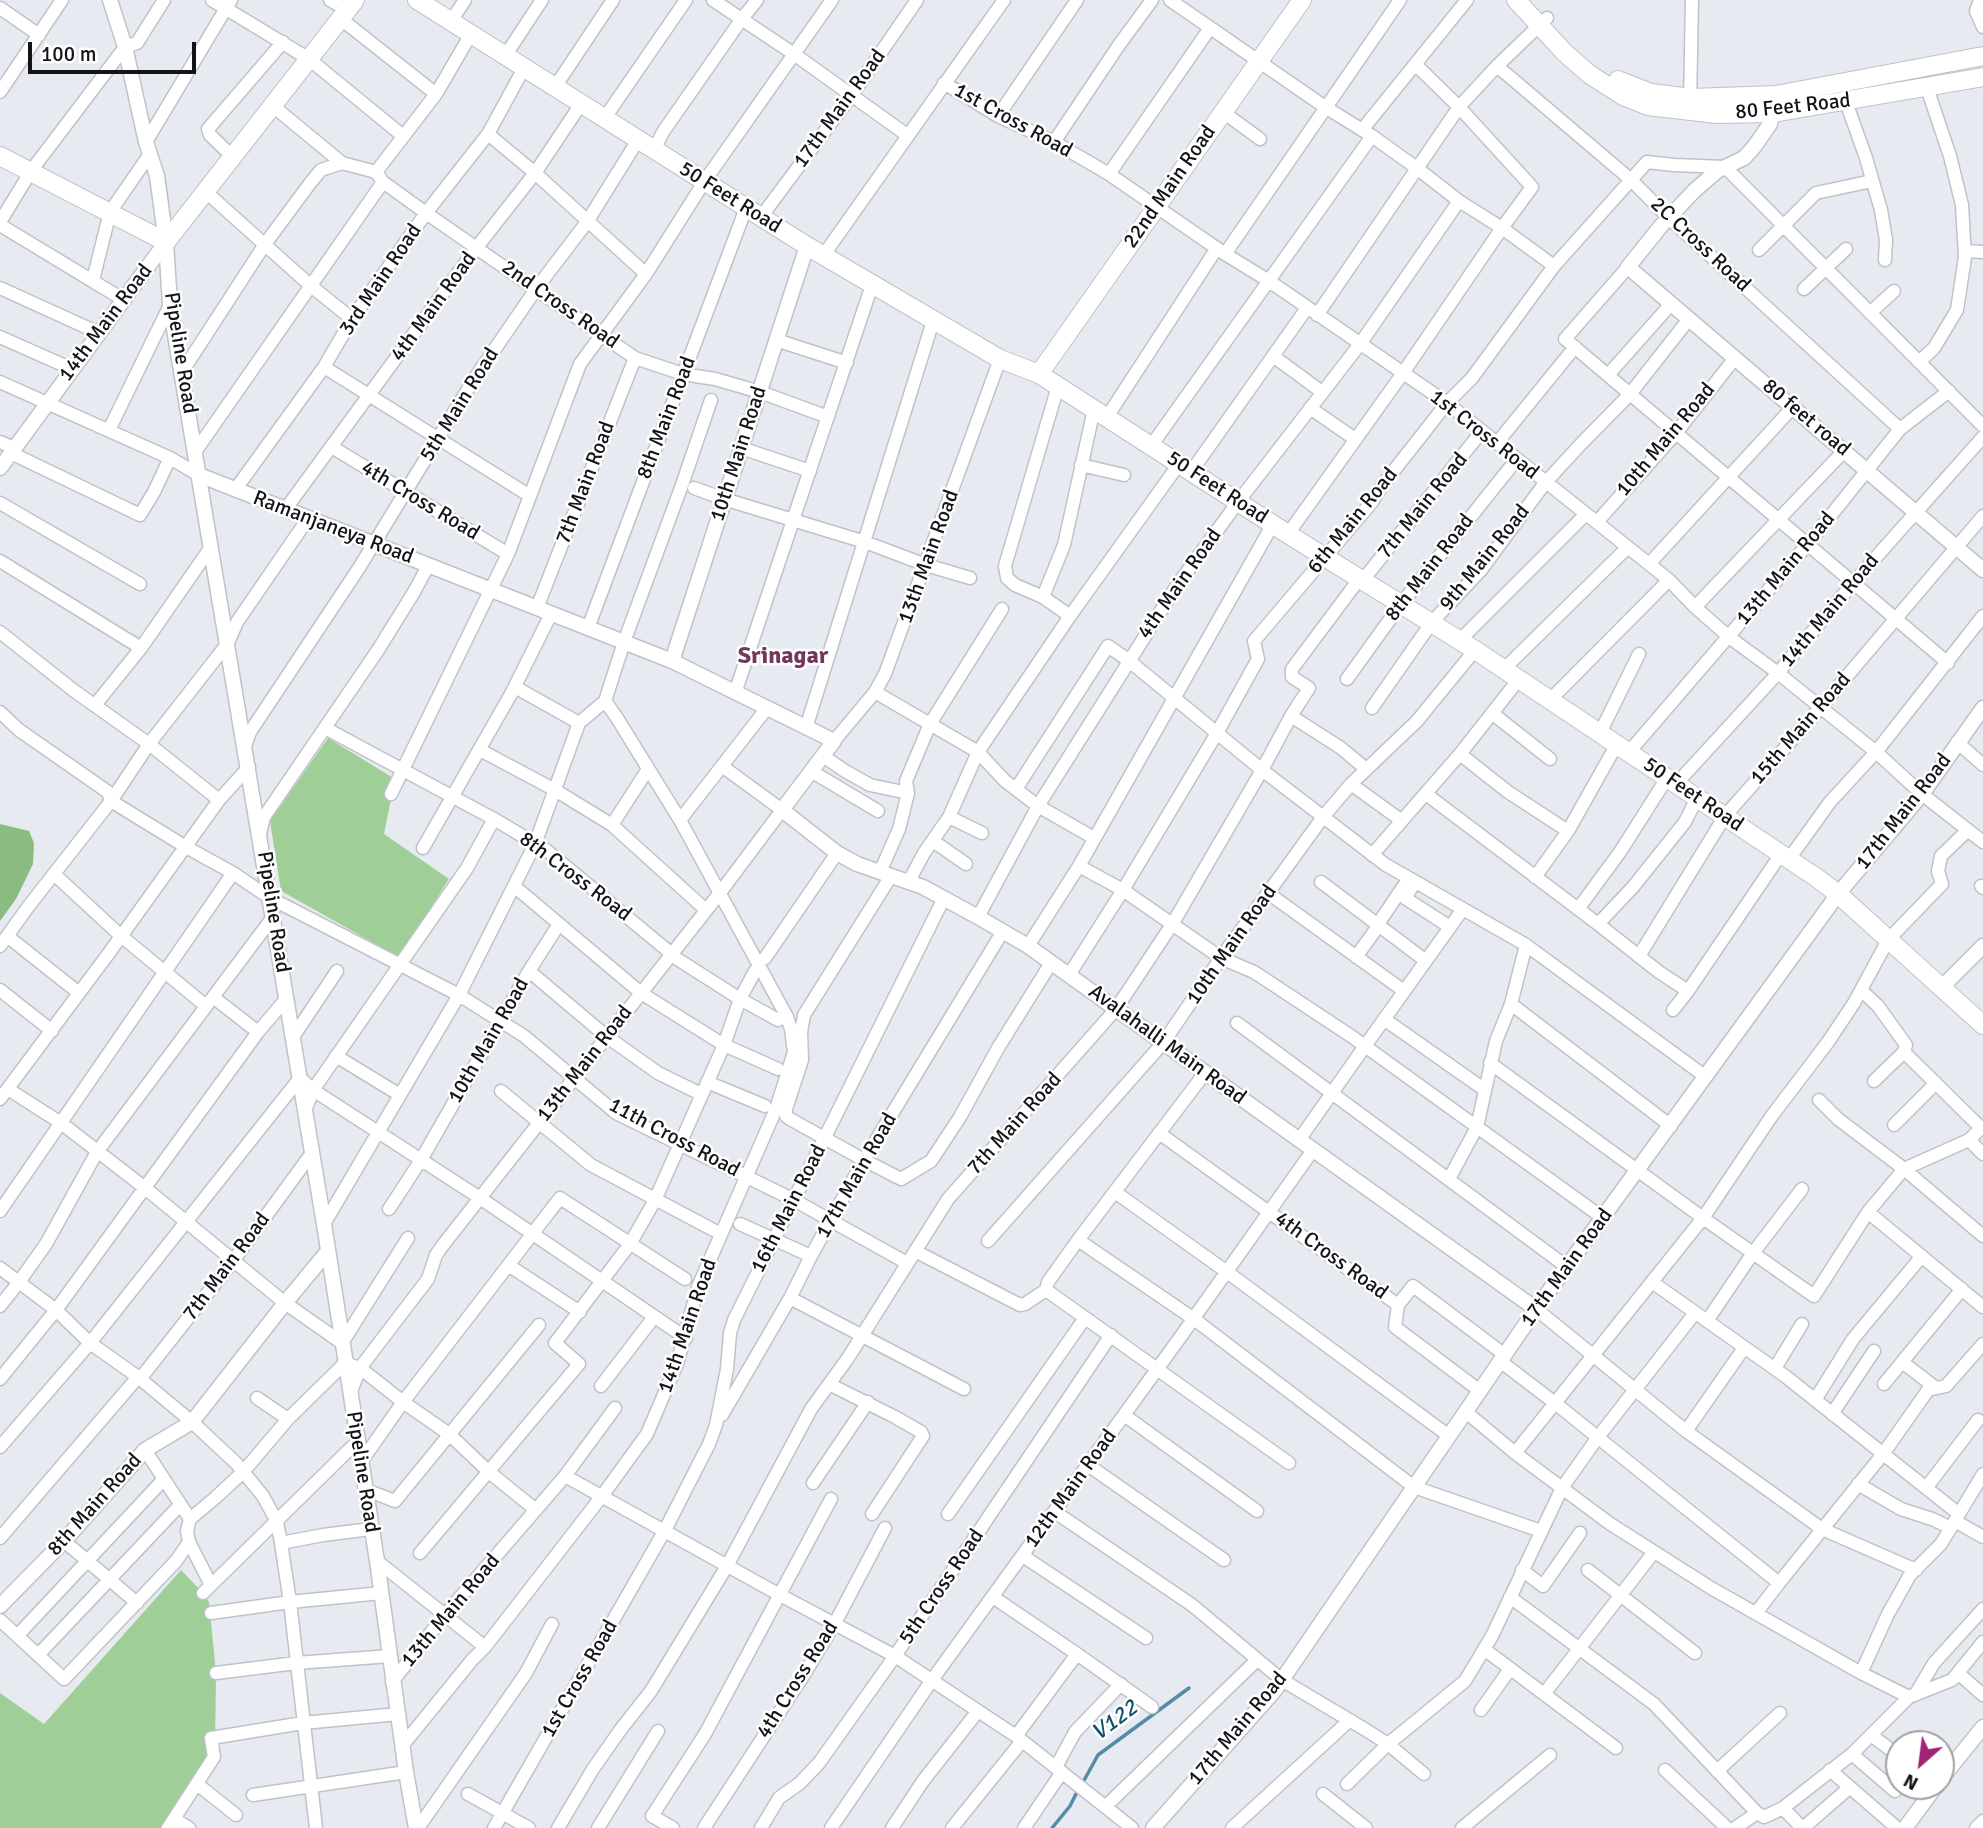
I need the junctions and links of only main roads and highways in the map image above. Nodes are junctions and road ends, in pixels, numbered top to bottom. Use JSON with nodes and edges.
{"nodes":[{"id":1,"x":417,"y":0,"type":"edge"},
{"id":2,"x":1302,"y":0,"type":"edge"},
{"id":3,"x":1516,"y":0,"type":"edge"},
{"id":4,"x":1531,"y":0,"type":"edge"},
{"id":5,"x":348,"y":10,"type":"edge"},
{"id":6,"x":1543,"y":21,"type":"junction"},
{"id":7,"x":1983,"y":56,"type":"edge"},
{"id":8,"x":1983,"y":78,"type":"edge"},
{"id":9,"x":1774,"y":104,"type":"junction"},
{"id":10,"x":0,"y":156,"type":"edge"},
{"id":11,"x":1039,"y":374,"type":"junction"},
{"id":12,"x":1983,"y":1025,"type":"edge"}],
"edges":[{"from":1,"to":11,"type":"main road","name":"50 Feet Road"},
{"from":2,"to":11,"type":"main road","name":"22nd Main Road"},
{"from":3,"to":6,"type":"main road","name":"80 Feet Road"},
{"from":4,"to":6,"type":"main road","name":"80 Feet Road"},
{"from":5,"to":10,"type":"main road"},
{"from":6,"to":9,"type":"main road","name":"80 Feet Road"},
{"from":7,"to":9,"type":"main road","name":"80 Feet Road"},
{"from":8,"to":9,"type":"main road","name":"80 Feet Road"},
{"from":11,"to":12,"type":"main road","name":"50 Feet Road"}]}
